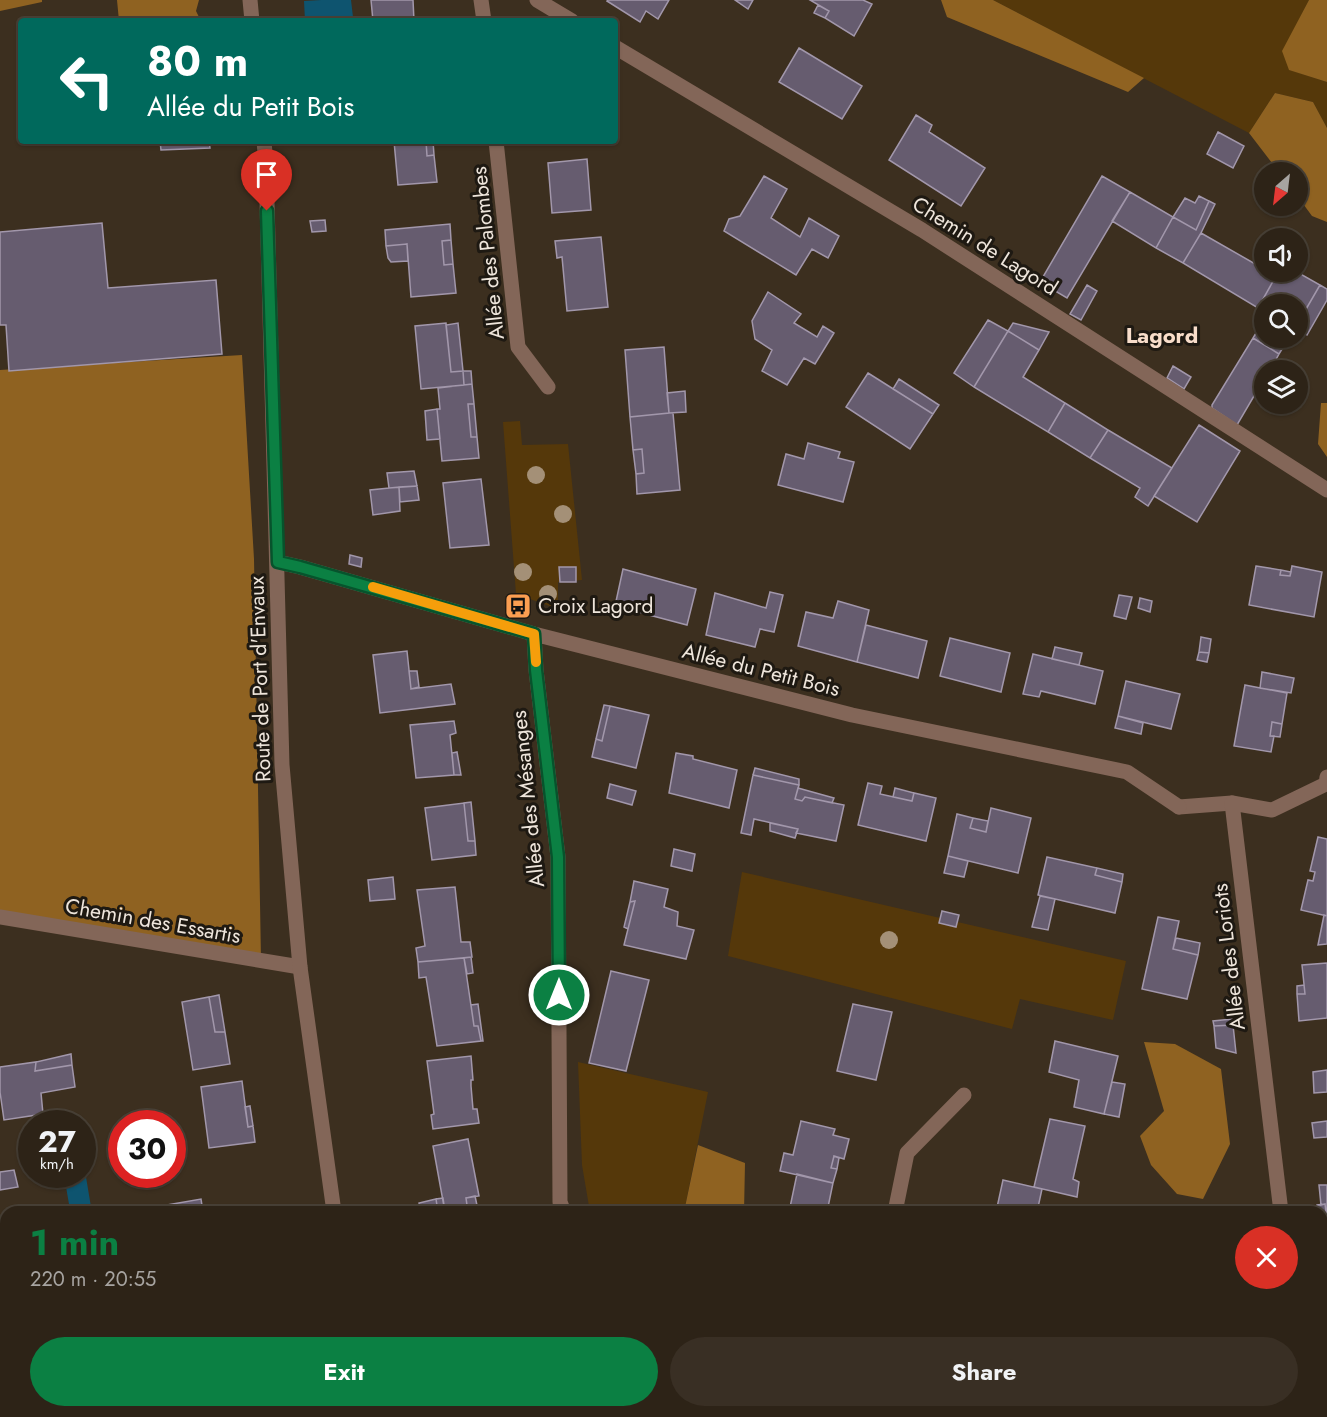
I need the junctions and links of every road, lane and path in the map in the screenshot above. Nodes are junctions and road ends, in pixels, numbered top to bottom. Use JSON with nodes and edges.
{"nodes":[{"id":1,"x":250,"y":0,"type":"edge"},
{"id":2,"x":481,"y":0,"type":"edge"},
{"id":3,"x":537,"y":0,"type":"edge"},
{"id":4,"x":252,"y":18,"type":"edge"},
{"id":5,"x":484,"y":18,"type":"edge"},
{"id":6,"x":567,"y":18,"type":"edge"},
{"id":7,"x":618,"y":49,"type":"edge"},
{"id":8,"x":264,"y":144,"type":"edge"},
{"id":9,"x":496,"y":144,"type":"edge"},
{"id":10,"x":548,"y":387,"type":"dead end"},
{"id":11,"x":1327,"y":490,"type":"edge"},
{"id":12,"x":278,"y":562,"type":"junction"},
{"id":13,"x":534,"y":634,"type":"junction"},
{"id":14,"x":1327,"y":777,"type":"edge"},
{"id":15,"x":1232,"y":803,"type":"junction"},
{"id":16,"x":0,"y":917,"type":"edge"},
{"id":17,"x":300,"y":967,"type":"junction"},
{"id":18,"x":964,"y":1095,"type":"dead end"},
{"id":19,"x":333,"y":1206,"type":"edge"},
{"id":20,"x":562,"y":1206,"type":"edge"},
{"id":21,"x":897,"y":1206,"type":"edge"},
{"id":22,"x":1280,"y":1206,"type":"edge"}],
"edges":[{"from":1,"to":4,"type":"street"},
{"from":2,"to":5,"type":"street"},
{"from":3,"to":6,"type":"street"},
{"from":7,"to":11,"type":"street","name":"Chemin de Lagord"},
{"from":8,"to":12,"type":"street","name":"Route de Port d'Envaux"},
{"from":9,"to":10,"type":"street","name":"Allée des Palombes"},
{"from":12,"to":13,"type":"street","name":"Allée du Petit Bois"},
{"from":12,"to":17,"type":"street","name":"Route de Port d'Envaux"},
{"from":13,"to":15,"type":"street","name":"Allée du Petit Bois"},
{"from":13,"to":20,"type":"street","name":"Allée des Mésanges"},
{"from":14,"to":15,"type":"street"},
{"from":15,"to":22,"type":"street","name":"Allée des Loriots"},
{"from":16,"to":17,"type":"street","name":"Chemin des Essartis"},
{"from":17,"to":19,"type":"street","name":"Route de Port d'Envaux"},
{"from":18,"to":21,"type":"street"}]}
